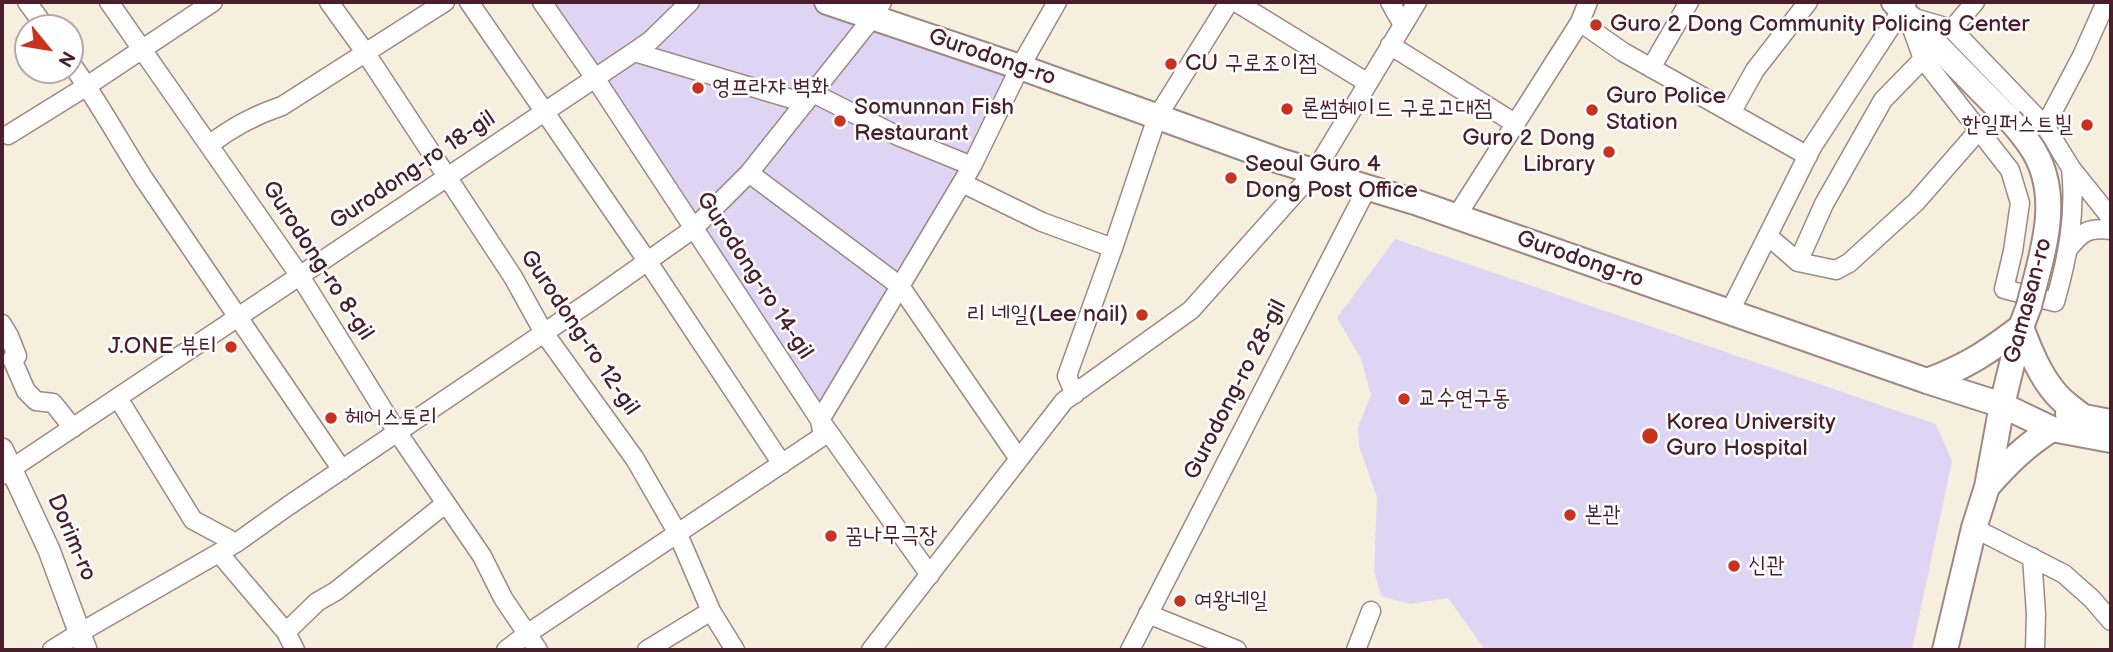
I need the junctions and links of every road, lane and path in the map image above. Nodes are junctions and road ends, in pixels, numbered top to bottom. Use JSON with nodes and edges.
{"nodes":[{"id":1,"x":108,"y":2,"type":"edge"},
{"id":2,"x":213,"y":2,"type":"edge"},
{"id":3,"x":329,"y":2,"type":"edge"},
{"id":4,"x":445,"y":2,"type":"edge"},
{"id":5,"x":469,"y":2,"type":"edge"},
{"id":6,"x":542,"y":2,"type":"edge"},
{"id":7,"x":690,"y":2,"type":"edge"},
{"id":8,"x":827,"y":2,"type":"edge"},
{"id":9,"x":1057,"y":2,"type":"edge"},
{"id":10,"x":1229,"y":2,"type":"edge"},
{"id":11,"x":1236,"y":2,"type":"edge"},
{"id":12,"x":1390,"y":2,"type":"edge"},
{"id":13,"x":1417,"y":2,"type":"edge"},
{"id":14,"x":1588,"y":2,"type":"edge"},
{"id":15,"x":1689,"y":2,"type":"edge"},
{"id":16,"x":1808,"y":2,"type":"edge"},
{"id":17,"x":1975,"y":2,"type":"edge"},
{"id":18,"x":2106,"y":2,"type":"edge"},
{"id":19,"x":1902,"y":7,"type":"edge"},
{"id":20,"x":877,"y":9,"type":"edge"},
{"id":21,"x":1580,"y":22,"type":"junction"},
{"id":22,"x":1403,"y":25,"type":"junction"},
{"id":23,"x":1952,"y":29,"type":"junction"},
{"id":24,"x":1390,"y":46,"type":"junction"},
{"id":25,"x":141,"y":50,"type":"junction"},
{"id":26,"x":365,"y":52,"type":"junction"},
{"id":27,"x":634,"y":52,"type":"junction"},
{"id":28,"x":1923,"y":59,"type":"junction"},
{"id":29,"x":1020,"y":67,"type":"junction"},
{"id":30,"x":1651,"y":68,"type":"junction"},
{"id":31,"x":595,"y":78,"type":"junction"},
{"id":32,"x":84,"y":82,"type":"edge"},
{"id":33,"x":1368,"y":83,"type":"junction"},
{"id":34,"x":87,"y":86,"type":"junction"},
{"id":35,"x":809,"y":98,"type":"junction"},
{"id":36,"x":546,"y":111,"type":"junction"},
{"id":37,"x":1731,"y":113,"type":"junction"},
{"id":38,"x":1157,"y":117,"type":"junction"},
{"id":39,"x":1516,"y":124,"type":"junction"},
{"id":40,"x":2045,"y":126,"type":"junction"},
{"id":41,"x":1979,"y":130,"type":"junction"},
{"id":42,"x":8,"y":135,"type":"dead end"},
{"id":43,"x":209,"y":145,"type":"junction"},
{"id":44,"x":1808,"y":156,"type":"junction"},
{"id":45,"x":972,"y":166,"type":"junction"},
{"id":46,"x":2071,"y":168,"type":"junction"},
{"id":47,"x":1315,"y":171,"type":"junction"},
{"id":48,"x":749,"y":173,"type":"junction"},
{"id":49,"x":447,"y":177,"type":"junction"},
{"id":50,"x":962,"y":183,"type":"junction"},
{"id":51,"x":1367,"y":188,"type":"junction"},
{"id":52,"x":1456,"y":217,"type":"junction"},
{"id":53,"x":2111,"y":218,"type":"edge"},
{"id":54,"x":693,"y":229,"type":"junction"},
{"id":55,"x":2111,"y":230,"type":"edge"},
{"id":56,"x":1768,"y":236,"type":"junction"},
{"id":57,"x":1113,"y":247,"type":"junction"},
{"id":58,"x":2068,"y":249,"type":"junction"},
{"id":59,"x":648,"y":262,"type":"junction"},
{"id":60,"x":1798,"y":262,"type":"junction"},
{"id":61,"x":300,"y":276,"type":"junction"},
{"id":62,"x":900,"y":286,"type":"junction"},
{"id":63,"x":1730,"y":313,"type":"junction"},
{"id":64,"x":2025,"y":317,"type":"junction"},
{"id":65,"x":237,"y":318,"type":"junction"},
{"id":66,"x":2,"y":324,"type":"edge"},
{"id":67,"x":544,"y":333,"type":"junction"},
{"id":68,"x":1927,"y":381,"type":"junction"},
{"id":69,"x":1075,"y":394,"type":"junction"},
{"id":70,"x":118,"y":398,"type":"junction"},
{"id":71,"x":2002,"y":405,"type":"junction"},
{"id":72,"x":2083,"y":416,"type":"junction"},
{"id":73,"x":820,"y":420,"type":"junction"},
{"id":74,"x":2111,"y":422,"type":"edge"},
{"id":75,"x":74,"y":428,"type":"junction"},
{"id":76,"x":2052,"y":429,"type":"junction"},
{"id":77,"x":397,"y":432,"type":"junction"},
{"id":78,"x":2111,"y":440,"type":"edge"},
{"id":79,"x":2,"y":449,"type":"edge"},
{"id":80,"x":1019,"y":459,"type":"junction"},
{"id":81,"x":782,"y":464,"type":"junction"},
{"id":82,"x":342,"y":470,"type":"junction"},
{"id":83,"x":7,"y":472,"type":"edge"},
{"id":84,"x":1987,"y":487,"type":"junction"},
{"id":85,"x":445,"y":504,"type":"junction"},
{"id":86,"x":1974,"y":528,"type":"junction"},
{"id":87,"x":677,"y":532,"type":"junction"},
{"id":88,"x":236,"y":543,"type":"junction"},
{"id":89,"x":219,"y":553,"type":"junction"},
{"id":90,"x":2032,"y":557,"type":"junction"},
{"id":91,"x":930,"y":575,"type":"junction"},
{"id":92,"x":711,"y":611,"type":"junction"},
{"id":93,"x":1371,"y":611,"type":"dead end"},
{"id":94,"x":1148,"y":614,"type":"junction"},
{"id":95,"x":2111,"y":621,"type":"edge"},
{"id":96,"x":286,"y":632,"type":"junction"},
{"id":97,"x":527,"y":634,"type":"junction"},
{"id":98,"x":83,"y":641,"type":"edge"},
{"id":99,"x":52,"y":650,"type":"edge"},
{"id":100,"x":295,"y":650,"type":"edge"},
{"id":101,"x":506,"y":650,"type":"edge"},
{"id":102,"x":537,"y":650,"type":"edge"},
{"id":103,"x":648,"y":650,"type":"edge"},
{"id":104,"x":734,"y":650,"type":"edge"},
{"id":105,"x":871,"y":650,"type":"edge"},
{"id":106,"x":1129,"y":650,"type":"edge"},
{"id":107,"x":1237,"y":650,"type":"edge"},
{"id":108,"x":1356,"y":650,"type":"edge"},
{"id":109,"x":1945,"y":650,"type":"edge"},
{"id":110,"x":2035,"y":650,"type":"edge"}],
"edges":[{"from":1,"to":25,"type":"street","name":"Gurodong-ro 8-gil"},
{"from":2,"to":25,"type":"street"},
{"from":3,"to":26,"type":"street","name":"Gurodong-ro 12-gil"},
{"from":4,"to":26,"type":"street"},
{"from":5,"to":36,"type":"street"},
{"from":6,"to":31,"type":"street","name":"Gurodong-ro 14-gil"},
{"from":7,"to":27,"type":"street","name":"Gurodong-ro 18-gil"},
{"from":8,"to":20,"type":"main road","name":"Gurodong-ro"},
{"from":9,"to":29,"type":"street"},
{"from":10,"to":38,"type":"street"},
{"from":11,"to":33,"type":"street"},
{"from":12,"to":22,"type":"street"},
{"from":13,"to":22,"type":"street"},
{"from":14,"to":21,"type":"street"},
{"from":15,"to":30,"type":"street"},
{"from":16,"to":37,"type":"street"},
{"from":17,"to":23,"type":"street"},
{"from":18,"to":40,"type":"street"},
{"from":19,"to":23,"type":"street"},
{"from":19,"to":28,"type":"street"},
{"from":19,"to":44,"type":"street"},
{"from":19,"to":64,"type":"main road","name":"Gamasan-ro","bridge":true},
{"from":20,"to":29,"type":"main road","name":"Gurodong-ro"},
{"from":20,"to":35,"type":"street"},
{"from":21,"to":30,"type":"street"},
{"from":21,"to":39,"type":"street"},
{"from":22,"to":24,"type":"street"},
{"from":23,"to":40,"type":"street"},
{"from":24,"to":33,"type":"street"},
{"from":24,"to":39,"type":"street"},
{"from":25,"to":34,"type":"street"},
{"from":25,"to":43,"type":"street","name":"Gurodong-ro 8-gil"},
{"from":26,"to":43,"type":"street"},
{"from":26,"to":49,"type":"street","name":"Gurodong-ro 12-gil"},
{"from":27,"to":31,"type":"street","name":"Gurodong-ro 18-gil"},
{"from":27,"to":35,"type":"street"},
{"from":28,"to":41,"type":"street"},
{"from":28,"to":60,"type":"street"},
{"from":29,"to":38,"type":"main road","name":"Gurodong-ro"},
{"from":29,"to":45,"type":"street"},
{"from":30,"to":37,"type":"street"},
{"from":31,"to":36,"type":"street","name":"Gurodong-ro 18-gil"},
{"from":31,"to":54,"type":"street","name":"Gurodong-ro 14-gil"},
{"from":32,"to":34,"type":"street"},
{"from":33,"to":47,"type":"street"},
{"from":34,"to":42,"type":"street"},
{"from":34,"to":65,"type":"street"},
{"from":35,"to":45,"type":"street"},
{"from":35,"to":48,"type":"street"},
{"from":36,"to":49,"type":"street","name":"Gurodong-ro 18-gil"},
{"from":36,"to":59,"type":"street"},
{"from":37,"to":44,"type":"street"},
{"from":38,"to":47,"type":"main road","name":"Gurodong-ro"},
{"from":38,"to":57,"type":"street"},
{"from":39,"to":52,"type":"street"},
{"from":40,"to":46,"type":"street"},
{"from":41,"to":58,"type":"street"},
{"from":41,"to":60,"type":"street"},
{"from":43,"to":61,"type":"street","name":"Gurodong-ro 8-gil"},
{"from":44,"to":56,"type":"street"},
{"from":45,"to":50,"type":"street"},
{"from":46,"to":53,"type":"street"},
{"from":46,"to":58,"type":"street"},
{"from":47,"to":51,"type":"main road","name":"Gurodong-ro"},
{"from":47,"to":69,"type":"street"},
{"from":48,"to":54,"type":"street"},
{"from":48,"to":62,"type":"street"},
{"from":49,"to":61,"type":"street","name":"Gurodong-ro 18-gil"},
{"from":49,"to":67,"type":"street","name":"Gurodong-ro 12-gil"},
{"from":50,"to":57,"type":"street"},
{"from":50,"to":62,"type":"street"},
{"from":51,"to":52,"type":"main road","name":"Gurodong-ro"},
{"from":51,"to":94,"type":"street","name":"Gurodong-ro 28-gil"},
{"from":52,"to":63,"type":"main road","name":"Gurodong-ro"},
{"from":54,"to":59,"type":"street"},
{"from":54,"to":73,"type":"street","name":"Gurodong-ro 14-gil"},
{"from":55,"to":58,"type":"street"},
{"from":56,"to":60,"type":"street"},
{"from":56,"to":63,"type":"street"},
{"from":57,"to":69,"type":"street"},
{"from":59,"to":67,"type":"street"},
{"from":59,"to":81,"type":"street"},
{"from":61,"to":65,"type":"street","name":"Gurodong-ro 18-gil"},
{"from":61,"to":77,"type":"street","name":"Gurodong-ro 8-gil"},
{"from":62,"to":73,"type":"street"},
{"from":62,"to":80,"type":"street"},
{"from":63,"to":68,"type":"main road","name":"Gurodong-ro"},
{"from":64,"to":68,"type":"main road"},
{"from":64,"to":71,"type":"main road","name":"Gamasan-ro"},
{"from":64,"to":72,"type":"main road"},
{"from":65,"to":70,"type":"street","name":"Gurodong-ro 18-gil"},
{"from":65,"to":82,"type":"street"},
{"from":66,"to":75,"type":"street"},
{"from":67,"to":77,"type":"street"},
{"from":67,"to":87,"type":"street","name":"Gurodong-ro 12-gil"},
{"from":68,"to":71,"type":"main road","name":"Gurodong-ro"},
{"from":69,"to":80,"type":"street"},
{"from":70,"to":75,"type":"street","name":"Gurodong-ro 18-gil"},
{"from":70,"to":88,"type":"street"},
{"from":71,"to":72,"type":"main road","name":"Gurodong-ro"},
{"from":71,"to":76,"type":"main road","name":"Gurodong-ro"},
{"from":71,"to":84,"type":"main road","name":"Gamasan-ro"},
{"from":72,"to":74,"type":"main road","name":"Gurodong-ro"},
{"from":73,"to":81,"type":"street"},
{"from":73,"to":91,"type":"street","name":"Gurodong-ro 14-gil"},
{"from":75,"to":83,"type":"street","name":"Gurodong-ro 18-gil"},
{"from":76,"to":78,"type":"main road","name":"Gurodong-ro"},
{"from":76,"to":84,"type":"main road"},
{"from":77,"to":82,"type":"street"},
{"from":77,"to":85,"type":"street","name":"Gurodong-ro 8-gil"},
{"from":79,"to":83,"type":"street","name":"Dorim-ro"},
{"from":80,"to":91,"type":"street"},
{"from":81,"to":87,"type":"street"},
{"from":82,"to":88,"type":"street"},
{"from":83,"to":98,"type":"street","name":"Dorim-ro"},
{"from":84,"to":86,"type":"main road","name":"Gamasan-ro"},
{"from":85,"to":96,"type":"street"},
{"from":85,"to":97,"type":"street","name":"Gurodong-ro 8-gil"},
{"from":86,"to":90,"type":"street"},
{"from":86,"to":109,"type":"main road","name":"Gamasan-ro"},
{"from":87,"to":92,"type":"street","name":"Gurodong-ro 12-gil"},
{"from":87,"to":97,"type":"street"},
{"from":88,"to":89,"type":"street"},
{"from":89,"to":96,"type":"street"},
{"from":89,"to":98,"type":"street"},
{"from":90,"to":95,"type":"street"},
{"from":90,"to":110,"type":"street"},
{"from":91,"to":105,"type":"street"},
{"from":92,"to":103,"type":"street"},
{"from":92,"to":104,"type":"street","name":"Gurodong-ro 12-gil"},
{"from":93,"to":108,"type":"street"},
{"from":94,"to":106,"type":"street","name":"Gurodong-ro 28-gil"},
{"from":94,"to":107,"type":"street"},
{"from":96,"to":100,"type":"street"},
{"from":97,"to":101,"type":"street"},
{"from":97,"to":102,"type":"street","name":"Gurodong-ro 8-gil"},
{"from":98,"to":99,"type":"street"}]}
